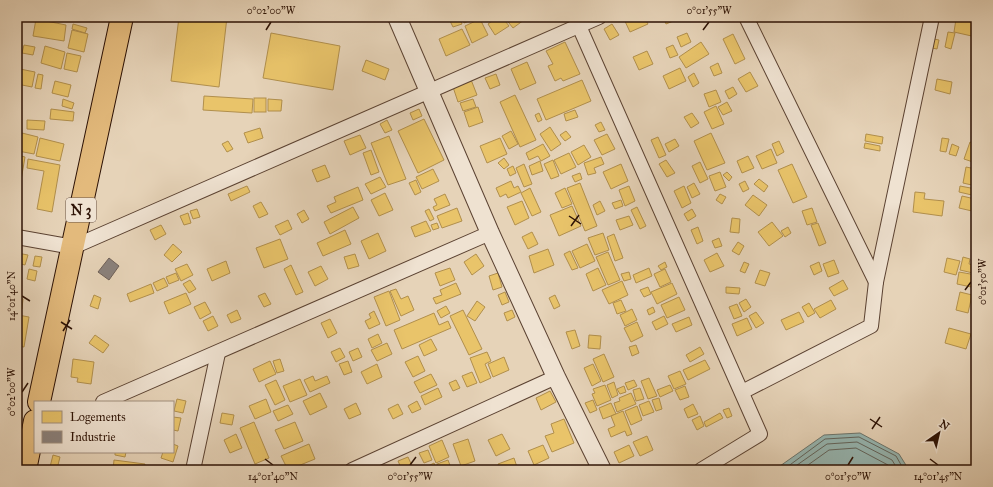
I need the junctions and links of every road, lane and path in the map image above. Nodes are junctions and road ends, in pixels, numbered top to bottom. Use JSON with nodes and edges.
{"nodes":[{"id":1,"x":122,"y":17,"type":"edge"},
{"id":2,"x":397,"y":17,"type":"edge"},
{"id":3,"x":599,"y":17,"type":"edge"},
{"id":4,"x":746,"y":17,"type":"edge"},
{"id":5,"x":932,"y":17,"type":"edge"},
{"id":6,"x":577,"y":21,"type":"edge"},
{"id":7,"x":430,"y":91,"type":"junction"},
{"id":8,"x":490,"y":233,"type":"junction"},
{"id":9,"x":17,"y":237,"type":"edge"},
{"id":10,"x":73,"y":247,"type":"junction"},
{"id":11,"x":876,"y":282,"type":"junction"},
{"id":12,"x":218,"y":352,"type":"junction"},
{"id":13,"x":556,"y":377,"type":"junction"},
{"id":14,"x":742,"y":392,"type":"junction"},
{"id":15,"x":39,"y":401,"type":"edge"},
{"id":16,"x":105,"y":401,"type":"edge"},
{"id":17,"x":34,"y":428,"type":"edge"},
{"id":18,"x":25,"y":470,"type":"edge"},
{"id":19,"x":193,"y":470,"type":"edge"},
{"id":20,"x":352,"y":470,"type":"edge"},
{"id":21,"x":602,"y":470,"type":"edge"},
{"id":22,"x":701,"y":470,"type":"edge"}],
"edges":[{"from":1,"to":10,"type":"main road","number":"N 3"},
{"from":2,"to":7,"type":"street"},
{"from":3,"to":6,"type":"street"},
{"from":4,"to":11,"type":"street"},
{"from":5,"to":11,"type":"street"},
{"from":6,"to":7,"type":"street"},
{"from":6,"to":14,"type":"street"},
{"from":7,"to":8,"type":"street"},
{"from":7,"to":10,"type":"street"},
{"from":8,"to":12,"type":"street"},
{"from":8,"to":13,"type":"street"},
{"from":9,"to":10,"type":"street"},
{"from":10,"to":15,"type":"main road","number":"N 3"},
{"from":11,"to":14,"type":"street"},
{"from":12,"to":16,"type":"street"},
{"from":12,"to":19,"type":"street"},
{"from":13,"to":20,"type":"street"},
{"from":13,"to":21,"type":"street"},
{"from":14,"to":22,"type":"street"},
{"from":17,"to":18,"type":"main road"}]}
